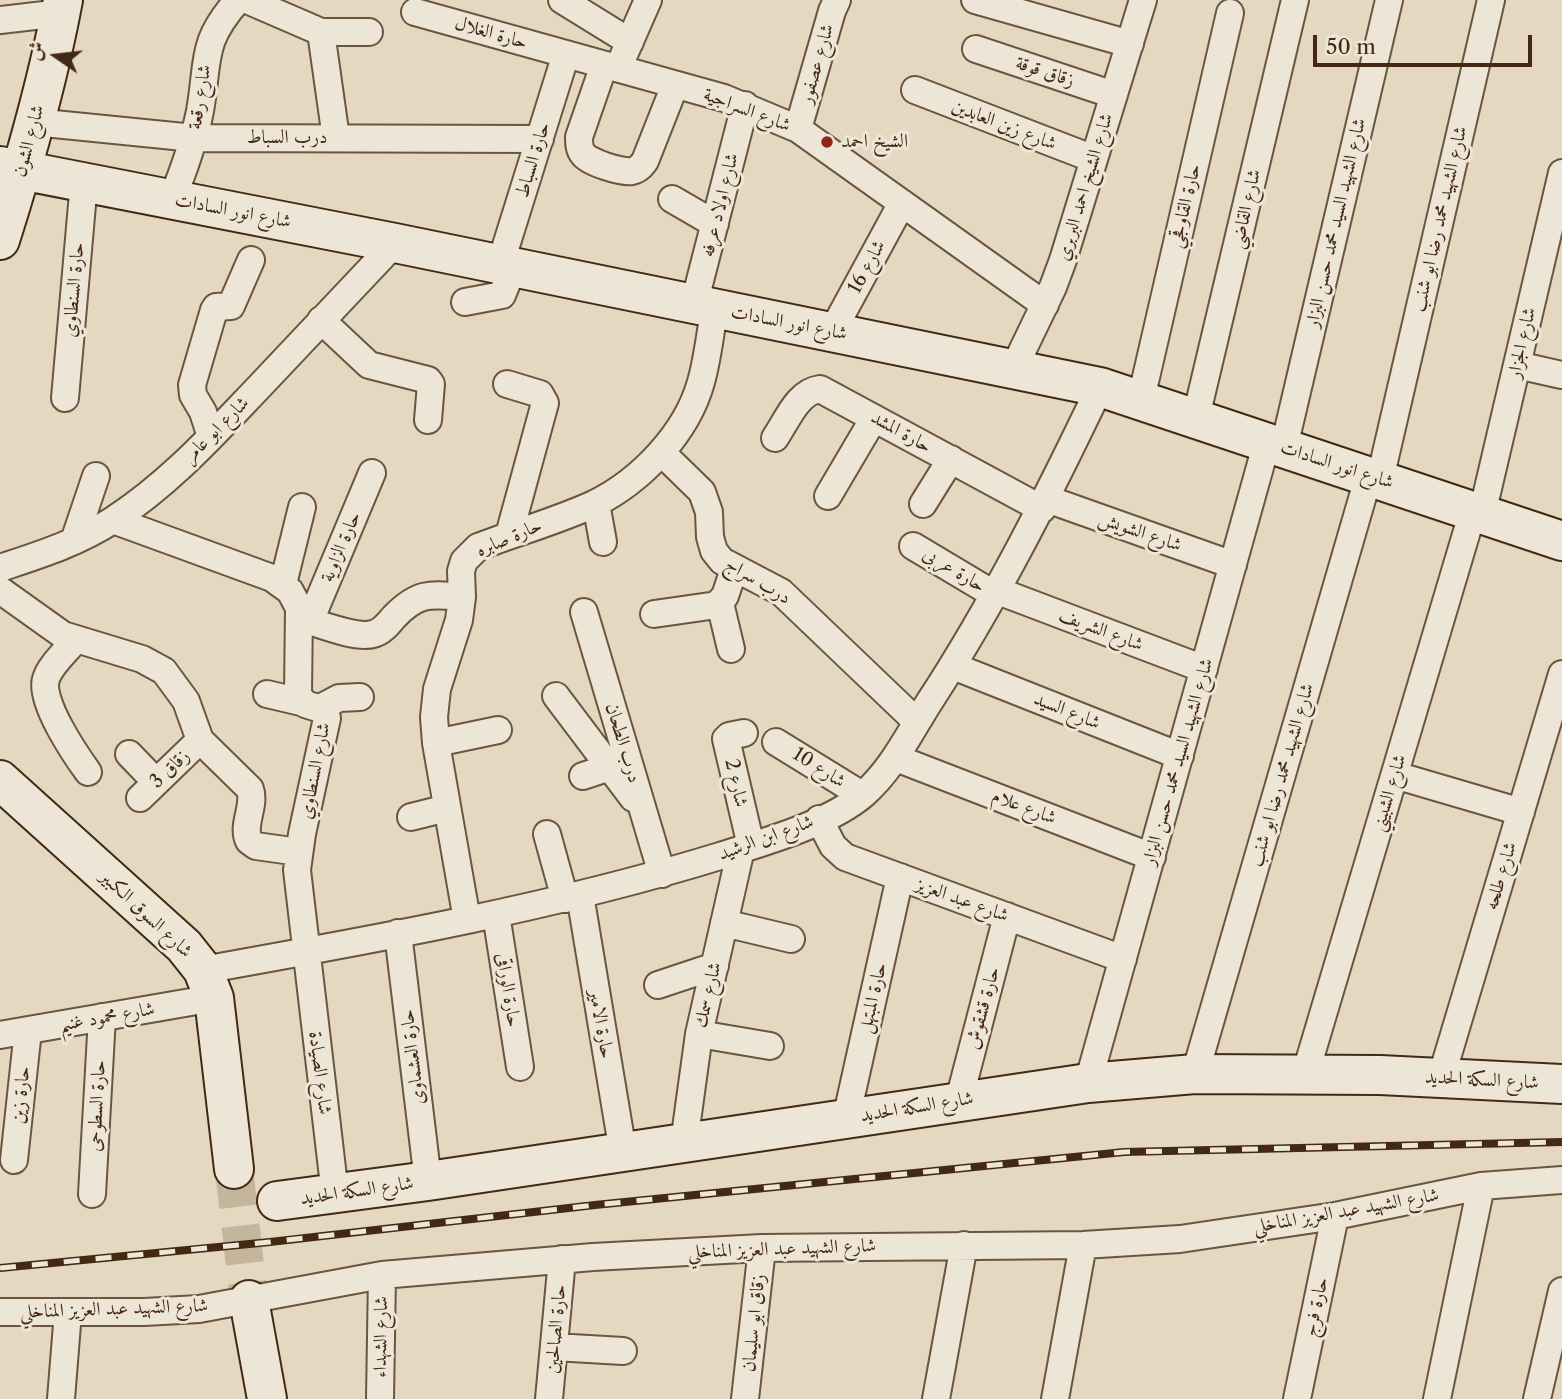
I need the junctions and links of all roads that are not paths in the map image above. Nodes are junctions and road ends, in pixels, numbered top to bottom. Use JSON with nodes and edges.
{"nodes":[{"id":1,"x":238,"y":0,"type":"edge"},
{"id":2,"x":247,"y":0,"type":"edge"},
{"id":3,"x":562,"y":0,"type":"edge"},
{"id":4,"x":648,"y":0,"type":"edge"},
{"id":5,"x":975,"y":0,"type":"edge"},
{"id":6,"x":1143,"y":0,"type":"edge"},
{"id":7,"x":1295,"y":0,"type":"edge"},
{"id":8,"x":1389,"y":0,"type":"edge"},
{"id":9,"x":1491,"y":0,"type":"edge"},
{"id":10,"x":831,"y":4,"type":"edge"},
{"id":11,"x":62,"y":7,"type":"edge"},
{"id":12,"x":415,"y":12,"type":"dead end"},
{"id":13,"x":1230,"y":13,"type":"dead end"},
{"id":14,"x":0,"y":20,"type":"edge"},
{"id":15,"x":321,"y":32,"type":"junction"},
{"id":16,"x":369,"y":32,"type":"dead end"},
{"id":17,"x":630,"y":42,"type":"junction"},
{"id":18,"x":1130,"y":44,"type":"junction"},
{"id":19,"x":976,"y":49,"type":"dead end"},
{"id":20,"x":566,"y":54,"type":"junction"},
{"id":21,"x":611,"y":67,"type":"junction"},
{"id":22,"x":676,"y":85,"type":"junction"},
{"id":23,"x":915,"y":90,"type":"dead end"},
{"id":24,"x":1114,"y":95,"type":"junction"},
{"id":25,"x":745,"y":105,"type":"junction"},
{"id":26,"x":34,"y":122,"type":"junction"},
{"id":27,"x":798,"y":130,"type":"junction"},
{"id":28,"x":194,"y":138,"type":"junction"},
{"id":29,"x":336,"y":138,"type":"junction"},
{"id":30,"x":540,"y":139,"type":"junction"},
{"id":31,"x":1094,"y":159,"type":"junction"},
{"id":32,"x":11,"y":168,"type":"edge"},
{"id":33,"x":1562,"y":173,"type":"edge"},
{"id":34,"x":84,"y":182,"type":"junction"},
{"id":35,"x":672,"y":198,"type":"dead end"},
{"id":36,"x":172,"y":199,"type":"junction"},
{"id":37,"x":902,"y":203,"type":"junction"},
{"id":38,"x":715,"y":224,"type":"junction"},
{"id":39,"x":1556,"y":224,"type":"edge"},
{"id":40,"x":0,"y":240,"type":"edge"},
{"id":41,"x":395,"y":243,"type":"junction"},
{"id":42,"x":251,"y":260,"type":"dead end"},
{"id":43,"x":493,"y":263,"type":"junction"},
{"id":44,"x":1045,"y":304,"type":"junction"},
{"id":45,"x":705,"y":306,"type":"junction"},
{"id":46,"x":321,"y":320,"type":"junction"},
{"id":47,"x":832,"y":332,"type":"junction"},
{"id":48,"x":1517,"y":365,"type":"junction"},
{"id":49,"x":1014,"y":368,"type":"junction"},
{"id":50,"x":1562,"y":374,"type":"edge"},
{"id":51,"x":507,"y":384,"type":"dead end"},
{"id":52,"x":1100,"y":387,"type":"junction"},
{"id":53,"x":65,"y":398,"type":"dead end"},
{"id":54,"x":1141,"y":399,"type":"junction"},
{"id":55,"x":1196,"y":417,"type":"junction"},
{"id":56,"x":874,"y":418,"type":"junction"},
{"id":57,"x":428,"y":420,"type":"dead end"},
{"id":58,"x":211,"y":437,"type":"junction"},
{"id":59,"x":775,"y":439,"type":"dead end"},
{"id":60,"x":1276,"y":444,"type":"junction"},
{"id":61,"x":661,"y":452,"type":"junction"},
{"id":62,"x":951,"y":459,"type":"junction"},
{"id":63,"x":372,"y":473,"type":"dead end"},
{"id":64,"x":96,"y":476,"type":"dead end"},
{"id":65,"x":1375,"y":477,"type":"junction"},
{"id":66,"x":828,"y":496,"type":"dead end"},
{"id":67,"x":596,"y":503,"type":"junction"},
{"id":68,"x":923,"y":504,"type":"dead end"},
{"id":69,"x":1044,"y":504,"type":"junction"},
{"id":70,"x":302,"y":507,"type":"dead end"},
{"id":71,"x":1478,"y":512,"type":"junction"},
{"id":72,"x":113,"y":520,"type":"junction"},
{"id":73,"x":509,"y":535,"type":"junction"},
{"id":74,"x":75,"y":541,"type":"junction"},
{"id":75,"x":1562,"y":541,"type":"edge"},
{"id":76,"x":603,"y":542,"type":"dead end"},
{"id":77,"x":913,"y":546,"type":"dead end"},
{"id":78,"x":1233,"y":565,"type":"junction"},
{"id":79,"x":0,"y":568,"type":"edge"},
{"id":80,"x":734,"y":569,"type":"junction"},
{"id":81,"x":284,"y":584,"type":"junction"},
{"id":82,"x":0,"y":590,"type":"edge"},
{"id":83,"x":997,"y":593,"type":"junction"},
{"id":84,"x":462,"y":597,"type":"junction"},
{"id":85,"x":720,"y":603,"type":"junction"},
{"id":86,"x":584,"y":612,"type":"dead end"},
{"id":87,"x":654,"y":614,"type":"dead end"},
{"id":88,"x":305,"y":619,"type":"junction"},
{"id":89,"x":75,"y":640,"type":"junction"},
{"id":90,"x":731,"y":649,"type":"dead end"},
{"id":91,"x":953,"y":666,"type":"junction"},
{"id":92,"x":1204,"y":669,"type":"junction"},
{"id":93,"x":1562,"y":674,"type":"edge"},
{"id":94,"x":267,"y":694,"type":"dead end"},
{"id":95,"x":556,"y":696,"type":"dead end"},
{"id":96,"x":360,"y":697,"type":"dead end"},
{"id":97,"x":311,"y":705,"type":"junction"},
{"id":98,"x":917,"y":722,"type":"junction"},
{"id":99,"x":498,"y":730,"type":"dead end"},
{"id":100,"x":744,"y":733,"type":"dead end"},
{"id":101,"x":200,"y":740,"type":"junction"},
{"id":102,"x":776,"y":741,"type":"dead end"},
{"id":103,"x":436,"y":743,"type":"junction"},
{"id":104,"x":129,"y":754,"type":"dead end"},
{"id":105,"x":1180,"y":756,"type":"junction"},
{"id":106,"x":896,"y":758,"type":"junction"},
{"id":107,"x":610,"y":767,"type":"junction"},
{"id":108,"x":88,"y":772,"type":"dead end"},
{"id":109,"x":1395,"y":775,"type":"junction"},
{"id":110,"x":583,"y":776,"type":"dead end"},
{"id":111,"x":0,"y":780,"type":"edge"},
{"id":112,"x":862,"y":795,"type":"junction"},
{"id":113,"x":447,"y":808,"type":"junction"},
{"id":114,"x":1521,"y":812,"type":"junction"},
{"id":115,"x":644,"y":813,"type":"junction"},
{"id":116,"x":411,"y":817,"type":"dead end"},
{"id":117,"x":819,"y":819,"type":"junction"},
{"id":118,"x":547,"y":834,"type":"dead end"},
{"id":119,"x":746,"y":848,"type":"junction"},
{"id":120,"x":299,"y":852,"type":"junction"},
{"id":121,"x":1152,"y":857,"type":"junction"},
{"id":122,"x":662,"y":874,"type":"junction"},
{"id":123,"x":900,"y":877,"type":"junction"},
{"id":124,"x":572,"y":897,"type":"junction"},
{"id":125,"x":496,"y":914,"type":"junction"},
{"id":126,"x":1007,"y":916,"type":"junction"},
{"id":127,"x":467,"y":920,"type":"junction"},
{"id":128,"x":724,"y":923,"type":"junction"},
{"id":129,"x":398,"y":933,"type":"junction"},
{"id":130,"x":792,"y":939,"type":"dead end"},
{"id":131,"x":305,"y":952,"type":"junction"},
{"id":132,"x":1124,"y":959,"type":"junction"},
{"id":133,"x":715,"y":966,"type":"junction"},
{"id":134,"x":209,"y":984,"type":"junction"},
{"id":135,"x":658,"y":985,"type":"dead end"},
{"id":136,"x":102,"y":1017,"type":"junction"},
{"id":137,"x":28,"y":1030,"type":"junction"},
{"id":138,"x":699,"y":1034,"type":"junction"},
{"id":139,"x":0,"y":1035,"type":"edge"},
{"id":140,"x":770,"y":1046,"type":"dead end"},
{"id":141,"x":520,"y":1067,"type":"dead end"},
{"id":142,"x":1195,"y":1074,"type":"junction"},
{"id":143,"x":1305,"y":1074,"type":"junction"},
{"id":144,"x":1441,"y":1078,"type":"junction"},
{"id":145,"x":1088,"y":1083,"type":"junction"},
{"id":146,"x":1562,"y":1083,"type":"edge"},
{"id":147,"x":959,"y":1100,"type":"junction"},
{"id":148,"x":846,"y":1119,"type":"junction"},
{"id":149,"x":684,"y":1143,"type":"junction"},
{"id":150,"x":623,"y":1152,"type":"junction"},
{"id":151,"x":14,"y":1160,"type":"dead end"},
{"id":152,"x":234,"y":1169,"type":"tunnel mouth"},
{"id":153,"x":1562,"y":1180,"type":"edge"},
{"id":154,"x":428,"y":1181,"type":"junction"},
{"id":155,"x":1481,"y":1185,"type":"junction"},
{"id":156,"x":92,"y":1194,"type":"dead end"},
{"id":157,"x":335,"y":1194,"type":"junction"},
{"id":158,"x":277,"y":1201,"type":"dead end"},
{"id":159,"x":1335,"y":1216,"type":"junction"},
{"id":160,"x":964,"y":1245,"type":"junction"},
{"id":161,"x":1083,"y":1245,"type":"junction"},
{"id":162,"x":762,"y":1248,"type":"junction"},
{"id":163,"x":562,"y":1259,"type":"junction"},
{"id":164,"x":382,"y":1275,"type":"junction"},
{"id":165,"x":1562,"y":1291,"type":"edge"},
{"id":166,"x":249,"y":1300,"type":"junction"},
{"id":167,"x":0,"y":1312,"type":"edge"},
{"id":168,"x":68,"y":1312,"type":"junction"},
{"id":169,"x":554,"y":1348,"type":"junction"},
{"id":170,"x":624,"y":1351,"type":"dead end"},
{"id":171,"x":61,"y":1399,"type":"edge"},
{"id":172,"x":267,"y":1399,"type":"edge"},
{"id":173,"x":380,"y":1399,"type":"edge"},
{"id":174,"x":550,"y":1399,"type":"edge"},
{"id":175,"x":746,"y":1399,"type":"edge"},
{"id":176,"x":936,"y":1399,"type":"edge"},
{"id":177,"x":1055,"y":1399,"type":"edge"},
{"id":178,"x":1297,"y":1399,"type":"edge"},
{"id":179,"x":1437,"y":1399,"type":"edge"},
{"id":180,"x":1537,"y":1399,"type":"edge"}],
"edges":[{"from":1,"to":28,"type":"street","name":"شارع رقعة"},
{"from":2,"to":15,"type":"street"},
{"from":3,"to":17,"type":"street"},
{"from":4,"to":17,"type":"street"},
{"from":5,"to":18,"type":"street"},
{"from":6,"to":18,"type":"street","name":"شارع الشيخ احمد البربري"},
{"from":7,"to":55,"type":"street","name":"شارع القاضي"},
{"from":8,"to":60,"type":"street","name":"شارع الشهيد السيد محمد حسن البزار"},
{"from":9,"to":65,"type":"street","name":"شارع الشهيد محمد رضا ابو شنب"},
{"from":10,"to":27,"type":"street","name":"شارع عصفور"},
{"from":11,"to":14,"type":"street"},
{"from":11,"to":26,"type":"street","name":"شارع الشون"},
{"from":12,"to":20,"type":"street","name":"حارة الغلال"},
{"from":13,"to":54,"type":"street","name":"حارة القاوقجي"},
{"from":15,"to":16,"type":"street"},
{"from":15,"to":29,"type":"street"},
{"from":17,"to":21,"type":"street"},
{"from":18,"to":24,"type":"street","name":"شارع الشيخ احمد البربري"},
{"from":19,"to":24,"type":"street","name":"زقاق قوقة"},
{"from":20,"to":21,"type":"street","name":"شارع السراجية"},
{"from":20,"to":30,"type":"street","name":"حارة السباط"},
{"from":21,"to":22,"type":"street","name":"شارع السراجية"},
{"from":21,"to":22,"type":"street"},
{"from":22,"to":25,"type":"street","name":"شارع السراجية"},
{"from":23,"to":31,"type":"street","name":"شارع زين العابدين"},
{"from":24,"to":31,"type":"street","name":"شارع الشيخ احمد البربري"},
{"from":25,"to":27,"type":"street","name":"شارع السراجية"},
{"from":25,"to":38,"type":"street","name":"شارع اولاد عرفه"},
{"from":26,"to":28,"type":"street","name":"درب السباط"},
{"from":26,"to":32,"type":"street","name":"شارع الشون"},
{"from":27,"to":37,"type":"street","name":"شارع السراجية"},
{"from":28,"to":29,"type":"street","name":"درب السباط"},
{"from":28,"to":36,"type":"street","name":"شارع رقعة"},
{"from":29,"to":30,"type":"street","name":"درب السباط"},
{"from":30,"to":43,"type":"street","name":"حارة السباط"},
{"from":31,"to":44,"type":"street","name":"شارع الشيخ احمد البربري"},
{"from":32,"to":34,"type":"street","name":"شارع انور السادات"},
{"from":32,"to":40,"type":"street","name":"شارع الشون"},
{"from":33,"to":39,"type":"street","name":"شارع الجزار"},
{"from":34,"to":36,"type":"street","name":"شارع انور السادات"},
{"from":34,"to":53,"type":"street","name":"حارة السنطاوي"},
{"from":35,"to":38,"type":"street"},
{"from":36,"to":41,"type":"street","name":"شارع انور السادات"},
{"from":37,"to":44,"type":"street","name":"شارع السراجية"},
{"from":37,"to":47,"type":"street","name":"شارع 16"},
{"from":38,"to":45,"type":"street","name":"شارع اولاد عرفه"},
{"from":39,"to":48,"type":"street","name":"شارع الجزار"},
{"from":41,"to":43,"type":"street","name":"شارع انور السادات"},
{"from":41,"to":46,"type":"street","name":"شارع ابو عامر"},
{"from":42,"to":58,"type":"street"},
{"from":43,"to":43,"type":"street"},
{"from":43,"to":45,"type":"street","name":"شارع انور السادات"},
{"from":44,"to":49,"type":"street","name":"شارع الشيخ احمد البربري"},
{"from":45,"to":47,"type":"street","name":"شارع انور السادات"},
{"from":45,"to":61,"type":"street","name":"حارة صابره"},
{"from":46,"to":57,"type":"street"},
{"from":46,"to":58,"type":"street","name":"شارع ابو عامر"},
{"from":47,"to":49,"type":"street","name":"شارع انور السادات"},
{"from":48,"to":50,"type":"street"},
{"from":48,"to":71,"type":"street","name":"شارع الجزار"},
{"from":49,"to":52,"type":"street","name":"شارع انور السادات"},
{"from":51,"to":73,"type":"street"},
{"from":52,"to":54,"type":"street","name":"شارع انور السادات"},
{"from":52,"to":69,"type":"street","name":"شارع ابن الرشيد"},
{"from":54,"to":55,"type":"street","name":"شارع انور السادات"},
{"from":55,"to":60,"type":"street","name":"شارع انور السادات"},
{"from":56,"to":59,"type":"street","name":"حارة المشد"},
{"from":56,"to":62,"type":"street","name":"حارة المشد"},
{"from":56,"to":66,"type":"street"},
{"from":58,"to":72,"type":"street","name":"شارع ابو عامر"},
{"from":60,"to":65,"type":"street","name":"شارع انور السادات"},
{"from":60,"to":78,"type":"street","name":"شارع الشهيد السيد محمد حسن البزار"},
{"from":61,"to":67,"type":"street","name":"حارة صابره"},
{"from":61,"to":80,"type":"street","name":"درب سراج"},
{"from":62,"to":68,"type":"street"},
{"from":62,"to":69,"type":"street","name":"حارة المشد"},
{"from":63,"to":88,"type":"street","name":"حارة الزاوية"},
{"from":64,"to":74,"type":"street"},
{"from":65,"to":71,"type":"street","name":"شارع انور السادات"},
{"from":65,"to":142,"type":"street","name":"شارع الشهيد محمد رضا ابو شنب"},
{"from":67,"to":73,"type":"street","name":"حارة صابره"},
{"from":67,"to":76,"type":"street"},
{"from":69,"to":78,"type":"street","name":"شارع الشويش"},
{"from":69,"to":83,"type":"street","name":"شارع ابن الرشيد"},
{"from":70,"to":81,"type":"street"},
{"from":71,"to":75,"type":"street","name":"شارع انور السادات"},
{"from":71,"to":109,"type":"street","name":"شارع الشبيني"},
{"from":72,"to":74,"type":"street","name":"شارع ابو عامر"},
{"from":72,"to":81,"type":"street"},
{"from":73,"to":84,"type":"street","name":"حارة صابره"},
{"from":74,"to":79,"type":"street","name":"شارع ابو عامر"},
{"from":77,"to":83,"type":"street","name":"حارة عربى"},
{"from":78,"to":92,"type":"street","name":"شارع الشهيد السيد محمد حسن البزار"},
{"from":80,"to":85,"type":"street"},
{"from":80,"to":98,"type":"street","name":"درب سراج"},
{"from":81,"to":88,"type":"street","name":"شارع السنطاوي"},
{"from":82,"to":89,"type":"street"},
{"from":83,"to":91,"type":"street","name":"شارع ابن الرشيد"},
{"from":83,"to":92,"type":"street","name":"شارع الشريف"},
{"from":84,"to":88,"type":"street"},
{"from":84,"to":103,"type":"street","name":"حارة صابره"},
{"from":85,"to":87,"type":"street"},
{"from":85,"to":90,"type":"street"},
{"from":86,"to":115,"type":"street","name":"درب الطحان"},
{"from":88,"to":97,"type":"street","name":"شارع السنطاوي"},
{"from":89,"to":101,"type":"street"},
{"from":89,"to":108,"type":"street"},
{"from":91,"to":98,"type":"street","name":"شارع ابن الرشيد"},
{"from":91,"to":105,"type":"street","name":"شارع السيد"},
{"from":92,"to":105,"type":"street","name":"شارع الشهيد السيد محمد حسن البزار"},
{"from":93,"to":114,"type":"street","name":"شارع طلحه"},
{"from":94,"to":97,"type":"street"},
{"from":95,"to":107,"type":"street"},
{"from":96,"to":97,"type":"street"},
{"from":97,"to":120,"type":"street","name":"شارع السنطاوي"},
{"from":98,"to":106,"type":"street","name":"شارع ابن الرشيد"},
{"from":99,"to":103,"type":"street"},
{"from":100,"to":119,"type":"street","name":"شارع 2"},
{"from":101,"to":104,"type":"street","name":"زقاق 3"},
{"from":101,"to":120,"type":"street"},
{"from":102,"to":112,"type":"street","name":"شارع 10"},
{"from":103,"to":113,"type":"street","name":"حارة صابره"},
{"from":105,"to":121,"type":"street","name":"شارع الشهيد السيد محمد حسن البزار"},
{"from":106,"to":112,"type":"street","name":"شارع ابن الرشيد"},
{"from":106,"to":121,"type":"street","name":"شارع علام"},
{"from":107,"to":110,"type":"street"},
{"from":107,"to":115,"type":"street"},
{"from":109,"to":114,"type":"street"},
{"from":109,"to":143,"type":"street","name":"شارع الشبيني"},
{"from":111,"to":134,"type":"street","name":"شارع السوق الكبير"},
{"from":112,"to":117,"type":"street","name":"شارع ابن الرشيد"},
{"from":113,"to":116,"type":"street"},
{"from":113,"to":127,"type":"street","name":"حارة صابره"},
{"from":114,"to":144,"type":"street","name":"شارع طلحه"},
{"from":115,"to":122,"type":"street","name":"درب الطحان"},
{"from":117,"to":119,"type":"street","name":"شارع ابن الرشيد"},
{"from":117,"to":123,"type":"street","name":"شارع عبد العزيز"},
{"from":118,"to":124,"type":"street","name":"حارة الامير"},
{"from":119,"to":122,"type":"street","name":"شارع ابن الرشيد"},
{"from":119,"to":128,"type":"street","name":"شارع سمك"},
{"from":120,"to":131,"type":"street","name":"شارع السنطاوي"},
{"from":121,"to":132,"type":"street","name":"شارع الشهيد السيد محمد حسن البزار"},
{"from":122,"to":124,"type":"street","name":"شارع ابن الرشيد"},
{"from":123,"to":126,"type":"street","name":"شارع عبد العزيز"},
{"from":123,"to":148,"type":"street","name":"حارة المبتهل"},
{"from":124,"to":125,"type":"street","name":"شارع ابن الرشيد"},
{"from":124,"to":150,"type":"street","name":"حارة الامير"},
{"from":125,"to":127,"type":"street","name":"شارع ابن الرشيد"},
{"from":125,"to":141,"type":"street","name":"حارة الوراقى"},
{"from":126,"to":132,"type":"street","name":"شارع عبد العزيز"},
{"from":126,"to":147,"type":"street","name":"حارة قشقوش"},
{"from":127,"to":129,"type":"street","name":"شارع ابن الرشيد"},
{"from":128,"to":130,"type":"street"},
{"from":128,"to":133,"type":"street","name":"شارع سمك"},
{"from":129,"to":131,"type":"street","name":"شارع ابن الرشيد"},
{"from":129,"to":154,"type":"street","name":"حارة العشماوى"},
{"from":131,"to":134,"type":"street","name":"شارع ابن الرشيد"},
{"from":131,"to":157,"type":"street","name":"شارع الصيادة"},
{"from":132,"to":145,"type":"street","name":"شارع الشهيد السيد محمد حسن البزار"},
{"from":133,"to":135,"type":"street"},
{"from":133,"to":138,"type":"street","name":"شارع سمك"},
{"from":134,"to":136,"type":"street","name":"شارع محمود غنيم"},
{"from":134,"to":152,"type":"street"},
{"from":136,"to":137,"type":"street","name":"شارع محمود غنيم"},
{"from":136,"to":156,"type":"street","name":"حارة السطوحى"},
{"from":137,"to":139,"type":"street","name":"شارع محمود غنيم"},
{"from":137,"to":151,"type":"street","name":"حارة زين"},
{"from":138,"to":140,"type":"street"},
{"from":138,"to":149,"type":"street","name":"شارع سمك"},
{"from":142,"to":143,"type":"street","name":"شارع السكة الحديد"},
{"from":142,"to":145,"type":"street","name":"شارع السكة الحديد"},
{"from":143,"to":144,"type":"street","name":"شارع السكة الحديد"},
{"from":144,"to":146,"type":"street","name":"شارع السكة الحديد"},
{"from":145,"to":147,"type":"street","name":"شارع السكة الحديد"},
{"from":147,"to":148,"type":"street","name":"شارع السكة الحديد"},
{"from":148,"to":149,"type":"street","name":"شارع السكة الحديد"},
{"from":149,"to":150,"type":"street","name":"شارع السكة الحديد"},
{"from":150,"to":154,"type":"street","name":"شارع السكة الحديد"},
{"from":153,"to":155,"type":"street","name":"شارع الشهيد عبد العزيز المناخلي"},
{"from":154,"to":157,"type":"street","name":"شارع السكة الحديد"},
{"from":155,"to":159,"type":"street","name":"شارع الشهيد عبد العزيز المناخلي"},
{"from":155,"to":179,"type":"street"},
{"from":157,"to":158,"type":"street","name":"شارع السكة الحديد"},
{"from":159,"to":161,"type":"street","name":"شارع الشهيد عبد العزيز المناخلي"},
{"from":159,"to":178,"type":"street","name":"حارة فرج"},
{"from":160,"to":161,"type":"street","name":"شارع الشهيد عبد العزيز المناخلي"},
{"from":160,"to":162,"type":"street","name":"شارع الشهيد عبد العزيز المناخلي"},
{"from":160,"to":176,"type":"street"},
{"from":161,"to":177,"type":"street"},
{"from":162,"to":163,"type":"street","name":"شارع الشهيد عبد العزيز المناخلي"},
{"from":162,"to":175,"type":"street","name":"زقاق ابو سليمان"},
{"from":163,"to":164,"type":"street","name":"شارع الشهيد عبد العزيز المناخلي"},
{"from":163,"to":169,"type":"street","name":"حارة الصالحين"},
{"from":164,"to":166,"type":"street","name":"شارع الشهيد عبد العزيز المناخلي"},
{"from":164,"to":173,"type":"street","name":"شارع الشهداء"},
{"from":165,"to":180,"type":"street"},
{"from":166,"to":168,"type":"street","name":"شارع الشهيد عبد العزيز المناخلي"},
{"from":166,"to":172,"type":"street"},
{"from":167,"to":168,"type":"street","name":"شارع الشهيد عبد العزيز المناخلي"},
{"from":168,"to":171,"type":"street"},
{"from":169,"to":170,"type":"street"},
{"from":169,"to":174,"type":"street","name":"حارة الصالحين"}]}
